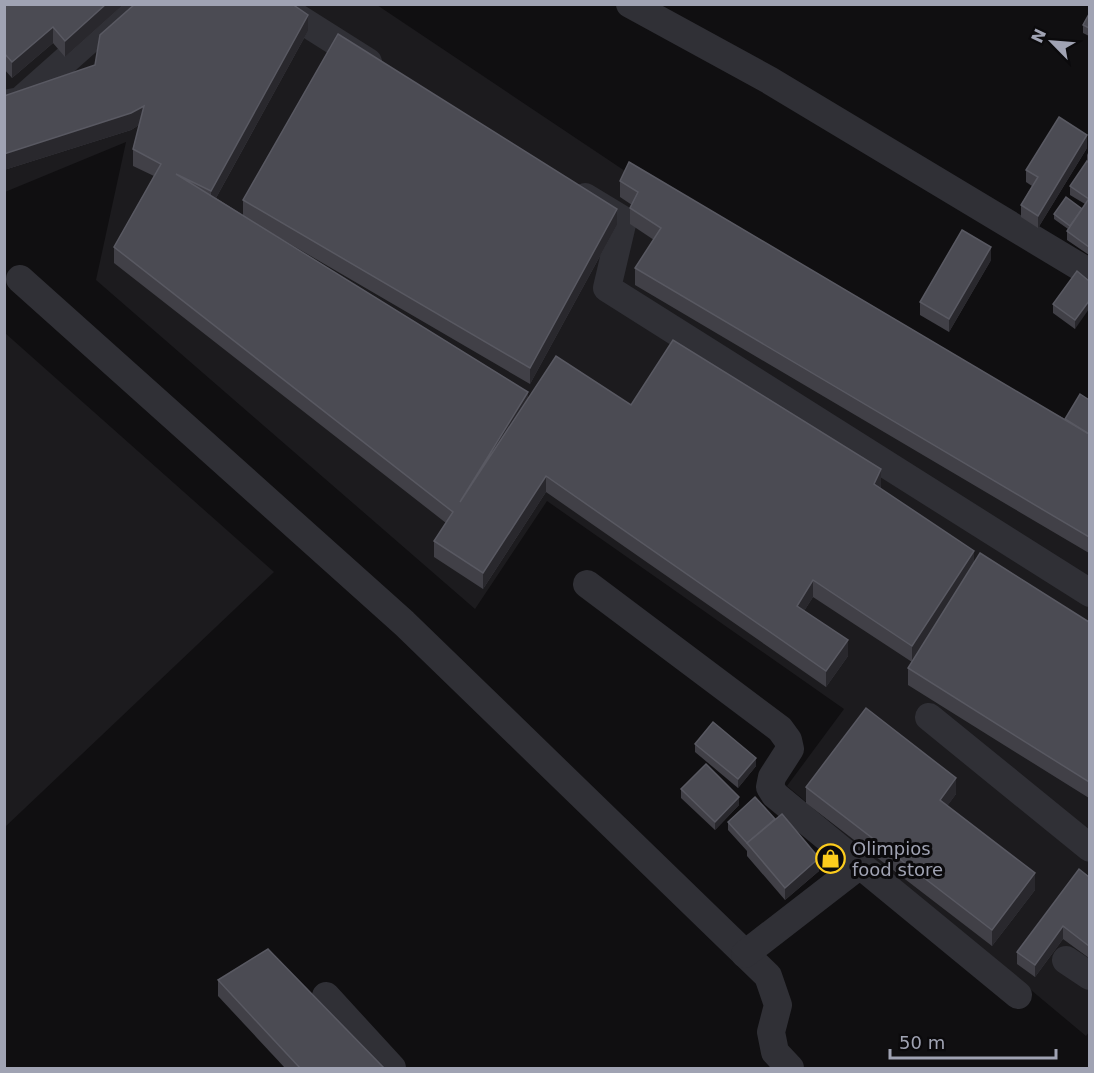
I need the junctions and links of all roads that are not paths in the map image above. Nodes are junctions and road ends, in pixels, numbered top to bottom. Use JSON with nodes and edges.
{"nodes":[{"id":1,"x":129,"y":4,"type":"edge"},
{"id":2,"x":276,"y":4,"type":"edge"},
{"id":3,"x":630,"y":4,"type":"edge"},
{"id":4,"x":395,"y":78,"type":"edge"},
{"id":5,"x":4,"y":104,"type":"edge"},
{"id":6,"x":563,"y":183,"type":"edge"},
{"id":7,"x":1089,"y":273,"type":"edge"},
{"id":8,"x":20,"y":279,"type":"dead end"},
{"id":9,"x":587,"y":584,"type":"dead end"},
{"id":10,"x":1089,"y":593,"type":"edge"},
{"id":11,"x":929,"y":717,"type":"dead end"},
{"id":12,"x":1089,"y":848,"type":"edge"},
{"id":13,"x":860,"y":866,"type":"junction"},
{"id":14,"x":745,"y":954,"type":"junction"},
{"id":15,"x":1066,"y":960,"type":"dead end"},
{"id":16,"x":1089,"y":976,"type":"edge"},
{"id":17,"x":1018,"y":995,"type":"dead end"},
{"id":18,"x":326,"y":996,"type":"dead end"},
{"id":19,"x":392,"y":1068,"type":"edge"},
{"id":20,"x":790,"y":1068,"type":"edge"}],
"edges":[{"from":1,"to":5,"type":"street"},
{"from":2,"to":4,"type":"street"},
{"from":3,"to":7,"type":"street"},
{"from":6,"to":10,"type":"street"},
{"from":8,"to":14,"type":"street"},
{"from":9,"to":13,"type":"street"},
{"from":11,"to":12,"type":"street"},
{"from":13,"to":14,"type":"street"},
{"from":13,"to":17,"type":"street"},
{"from":14,"to":20,"type":"street"},
{"from":15,"to":16,"type":"street"},
{"from":18,"to":19,"type":"street"}]}
